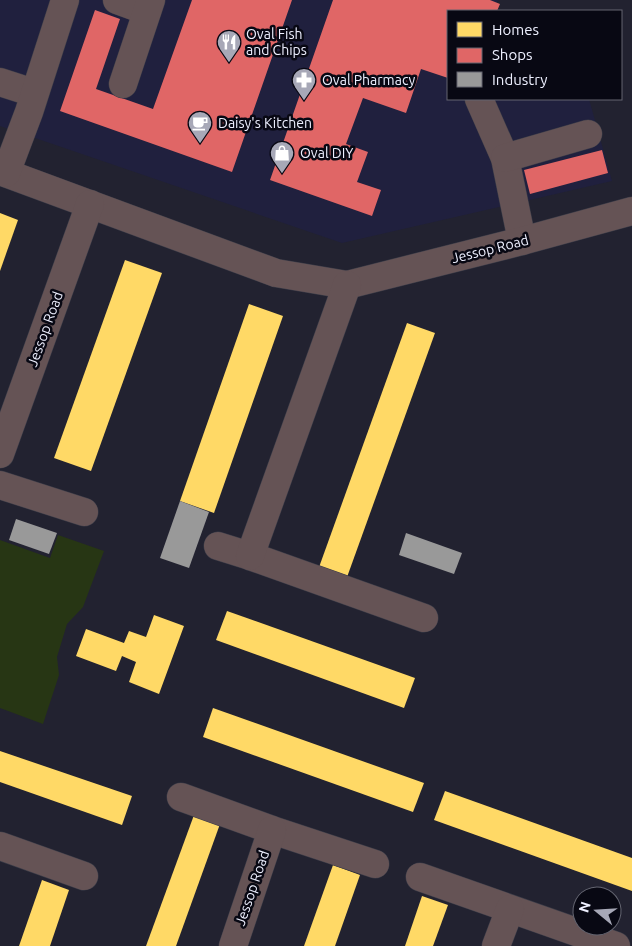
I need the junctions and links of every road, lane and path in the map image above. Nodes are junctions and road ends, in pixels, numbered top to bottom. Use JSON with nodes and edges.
{"nodes":[{"id":1,"x":65,"y":0,"type":"edge"},
{"id":2,"x":117,"y":0,"type":"edge"},
{"id":3,"x":149,"y":5,"type":"edge"},
{"id":4,"x":0,"y":82,"type":"edge"},
{"id":5,"x":123,"y":84,"type":"dead end"},
{"id":6,"x":34,"y":93,"type":"junction"},
{"id":7,"x":478,"y":100,"type":"edge"},
{"id":8,"x":588,"y":134,"type":"dead end"},
{"id":9,"x":505,"y":158,"type":"junction"},
{"id":10,"x":3,"y":172,"type":"edge"},
{"id":11,"x":90,"y":204,"type":"junction"},
{"id":12,"x":632,"y":211,"type":"edge"},
{"id":13,"x":522,"y":241,"type":"junction"},
{"id":14,"x":347,"y":285,"type":"junction"},
{"id":15,"x":0,"y":454,"type":"edge"},
{"id":16,"x":0,"y":485,"type":"edge"},
{"id":17,"x":84,"y":512,"type":"dead end"},
{"id":18,"x":218,"y":546,"type":"dead end"},
{"id":19,"x":250,"y":556,"type":"junction"},
{"id":20,"x":424,"y":618,"type":"dead end"},
{"id":21,"x":181,"y":797,"type":"dead end"},
{"id":22,"x":272,"y":830,"type":"junction"},
{"id":23,"x":0,"y":846,"type":"edge"},
{"id":24,"x":375,"y":864,"type":"dead end"},
{"id":25,"x":84,"y":876,"type":"dead end"},
{"id":26,"x":420,"y":877,"type":"dead end"},
{"id":27,"x":510,"y":909,"type":"junction"},
{"id":28,"x":233,"y":946,"type":"edge"},
{"id":29,"x":496,"y":946,"type":"edge"},
{"id":30,"x":616,"y":946,"type":"edge"}],
"edges":[{"from":1,"to":6,"type":"street"},
{"from":2,"to":3,"type":"street"},
{"from":3,"to":5,"type":"street"},
{"from":4,"to":6,"type":"street"},
{"from":6,"to":10,"type":"street"},
{"from":7,"to":9,"type":"street"},
{"from":8,"to":9,"type":"street"},
{"from":9,"to":13,"type":"street"},
{"from":10,"to":11,"type":"street","name":"Jessop Road"},
{"from":11,"to":14,"type":"street","name":"Jessop Road"},
{"from":11,"to":15,"type":"street","name":"Jessop Road"},
{"from":12,"to":13,"type":"street","name":"Jessop Road"},
{"from":13,"to":14,"type":"street","name":"Jessop Road"},
{"from":14,"to":19,"type":"street"},
{"from":16,"to":17,"type":"street"},
{"from":18,"to":19,"type":"street"},
{"from":19,"to":20,"type":"street"},
{"from":21,"to":22,"type":"street"},
{"from":22,"to":24,"type":"street"},
{"from":22,"to":28,"type":"street","name":"Jessop Road"},
{"from":23,"to":25,"type":"street"},
{"from":26,"to":27,"type":"street"},
{"from":27,"to":29,"type":"street"},
{"from":27,"to":30,"type":"street"}]}
